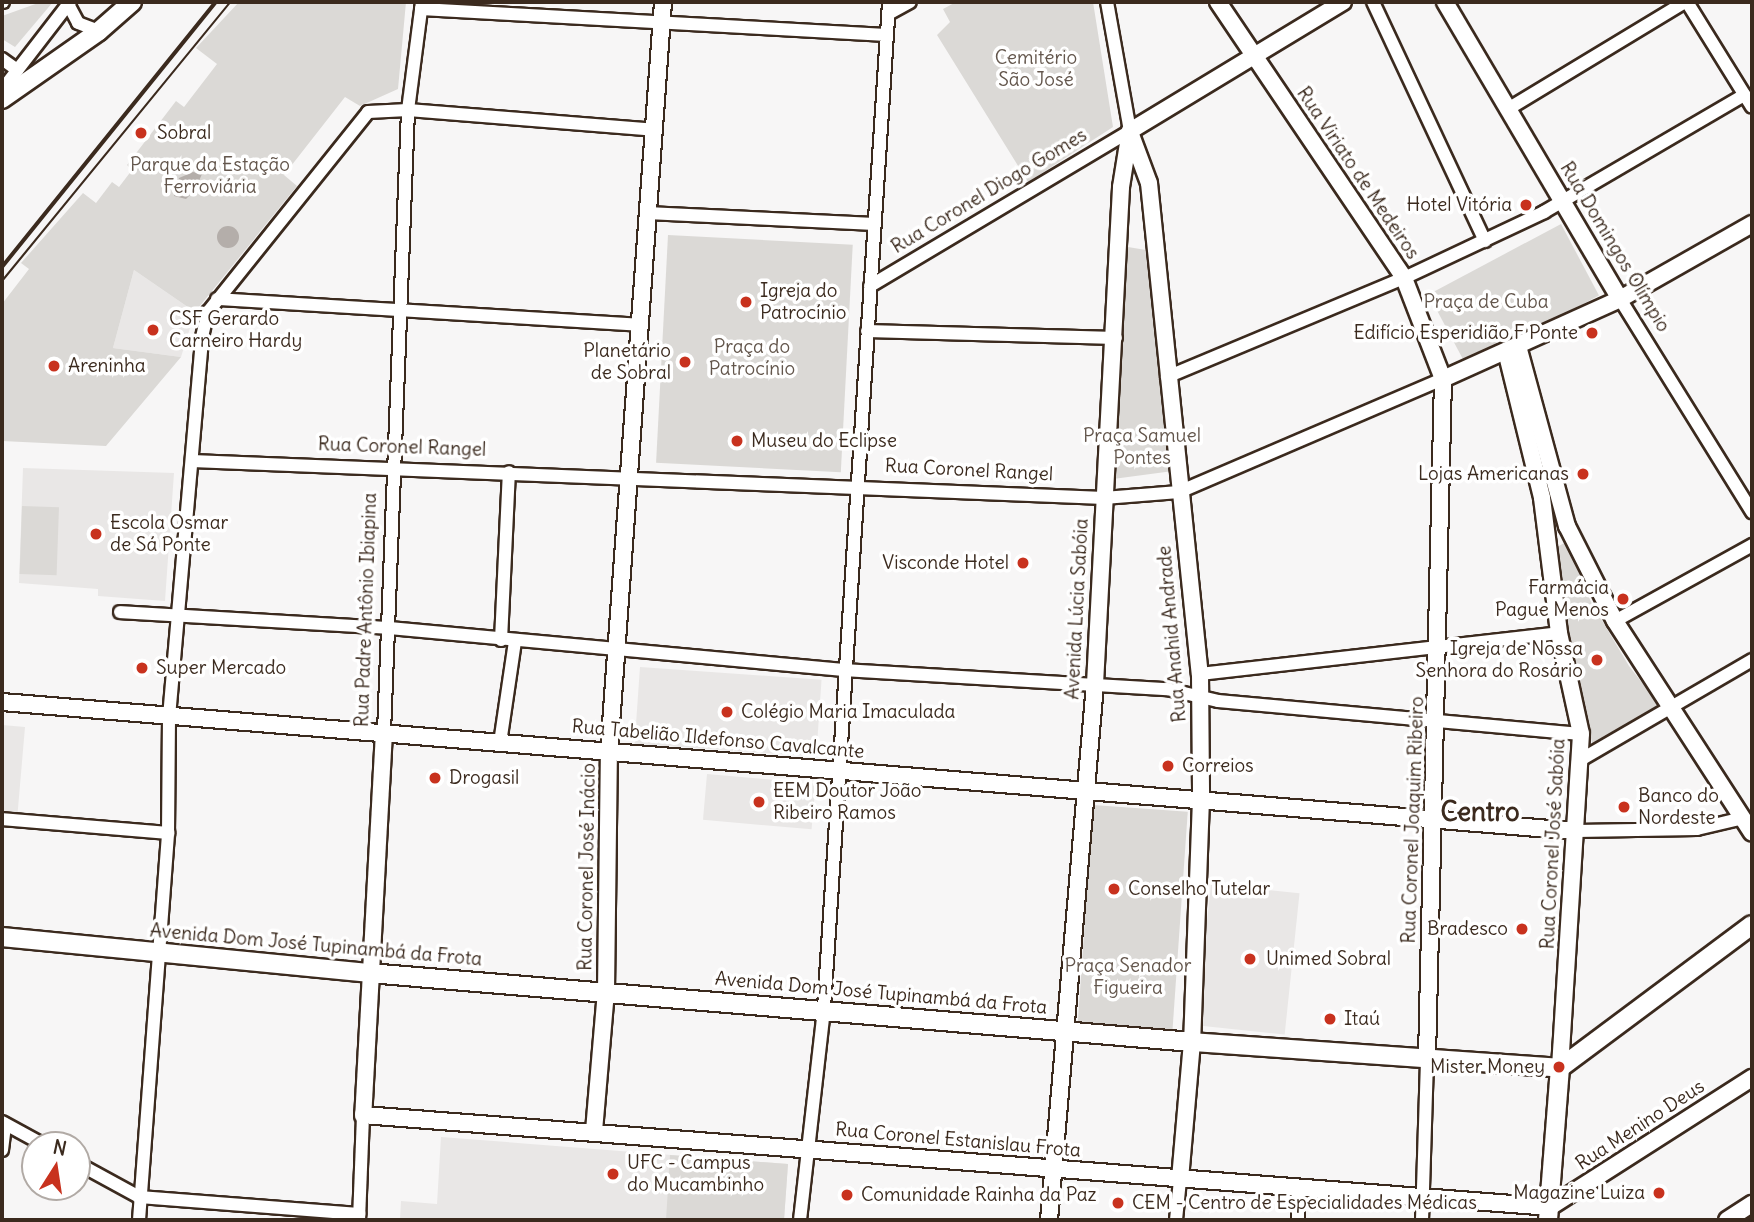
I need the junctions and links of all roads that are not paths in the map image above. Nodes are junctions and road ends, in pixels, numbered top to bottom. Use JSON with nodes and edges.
{"nodes":[{"id":1,"x":132,"y":2,"type":"edge"},
{"id":2,"x":663,"y":2,"type":"edge"},
{"id":3,"x":910,"y":2,"type":"edge"},
{"id":4,"x":1107,"y":2,"type":"edge"},
{"id":5,"x":1218,"y":2,"type":"edge"},
{"id":6,"x":1343,"y":2,"type":"edge"},
{"id":7,"x":1373,"y":2,"type":"edge"},
{"id":8,"x":1445,"y":2,"type":"edge"},
{"id":9,"x":1686,"y":2,"type":"edge"},
{"id":10,"x":69,"y":3,"type":"edge"},
{"id":11,"x":421,"y":5,"type":"edge"},
{"id":12,"x":888,"y":8,"type":"edge"},
{"id":13,"x":661,"y":19,"type":"junction"},
{"id":14,"x":99,"y":32,"type":"junction"},
{"id":15,"x":886,"y":35,"type":"junction"},
{"id":16,"x":1254,"y":55,"type":"junction"},
{"id":17,"x":2,"y":59,"type":"edge"},
{"id":18,"x":17,"y":70,"type":"junction"},
{"id":19,"x":2,"y":90,"type":"edge"},
{"id":20,"x":1744,"y":94,"type":"junction"},
{"id":21,"x":2,"y":99,"type":"edge"},
{"id":22,"x":1752,"y":107,"type":"edge"},
{"id":23,"x":408,"y":110,"type":"junction"},
{"id":24,"x":1508,"y":110,"type":"junction"},
{"id":25,"x":654,"y":130,"type":"junction"},
{"id":26,"x":1130,"y":131,"type":"junction"},
{"id":27,"x":1149,"y":183,"type":"junction"},
{"id":28,"x":1121,"y":187,"type":"junction"},
{"id":29,"x":1564,"y":202,"type":"junction"},
{"id":30,"x":648,"y":213,"type":"junction"},
{"id":31,"x":874,"y":224,"type":"junction"},
{"id":32,"x":1752,"y":224,"type":"edge"},
{"id":33,"x":1485,"y":241,"type":"junction"},
{"id":34,"x":1404,"y":278,"type":"junction"},
{"id":35,"x":870,"y":286,"type":"junction"},
{"id":36,"x":217,"y":299,"type":"junction"},
{"id":37,"x":1620,"y":299,"type":"junction"},
{"id":38,"x":399,"y":312,"type":"junction"},
{"id":39,"x":641,"y":325,"type":"junction"},
{"id":40,"x":867,"y":331,"type":"junction"},
{"id":41,"x":1116,"y":338,"type":"junction"},
{"id":42,"x":1512,"y":349,"type":"junction"},
{"id":43,"x":1167,"y":377,"type":"junction"},
{"id":44,"x":1443,"y":379,"type":"junction"},
{"id":45,"x":192,"y":461,"type":"junction"},
{"id":46,"x":391,"y":467,"type":"junction"},
{"id":47,"x":509,"y":472,"type":"junction"},
{"id":48,"x":630,"y":477,"type":"junction"},
{"id":49,"x":855,"y":486,"type":"junction"},
{"id":50,"x":1179,"y":492,"type":"junction"},
{"id":51,"x":1104,"y":498,"type":"junction"},
{"id":52,"x":1752,"y":512,"type":"edge"},
{"id":53,"x":1752,"y":545,"type":"edge"},
{"id":54,"x":120,"y":612,"type":"dead end"},
{"id":55,"x":178,"y":615,"type":"junction"},
{"id":56,"x":1615,"y":621,"type":"junction"},
{"id":57,"x":390,"y":628,"type":"junction"},
{"id":58,"x":1559,"y":633,"type":"junction"},
{"id":59,"x":501,"y":640,"type":"junction"},
{"id":60,"x":515,"y":640,"type":"junction"},
{"id":61,"x":1438,"y":647,"type":"junction"},
{"id":62,"x":618,"y":649,"type":"junction"},
{"id":63,"x":1752,"y":660,"type":"edge"},
{"id":64,"x":844,"y":670,"type":"junction"},
{"id":65,"x":1200,"y":674,"type":"junction"},
{"id":66,"x":1095,"y":684,"type":"junction"},
{"id":67,"x":1201,"y":696,"type":"junction"},
{"id":68,"x":2,"y":702,"type":"edge"},
{"id":69,"x":1671,"y":710,"type":"junction"},
{"id":70,"x":169,"y":717,"type":"junction"},
{"id":71,"x":1437,"y":719,"type":"junction"},
{"id":72,"x":384,"y":732,"type":"junction"},
{"id":73,"x":1581,"y":734,"type":"junction"},
{"id":74,"x":500,"y":743,"type":"junction"},
{"id":75,"x":609,"y":752,"type":"junction"},
{"id":76,"x":1582,"y":760,"type":"junction"},
{"id":77,"x":838,"y":770,"type":"junction"},
{"id":78,"x":1084,"y":791,"type":"junction"},
{"id":79,"x":1201,"y":799,"type":"junction"},
{"id":80,"x":1432,"y":816,"type":"junction"},
{"id":81,"x":2,"y":820,"type":"edge"},
{"id":82,"x":1749,"y":823,"type":"edge"},
{"id":83,"x":1576,"y":831,"type":"junction"},
{"id":84,"x":168,"y":833,"type":"junction"},
{"id":85,"x":1752,"y":925,"type":"edge"},
{"id":86,"x":2,"y":937,"type":"edge"},
{"id":87,"x":157,"y":951,"type":"junction"},
{"id":88,"x":369,"y":973,"type":"junction"},
{"id":89,"x":606,"y":991,"type":"junction"},
{"id":90,"x":824,"y":1008,"type":"junction"},
{"id":91,"x":1068,"y":1031,"type":"junction"},
{"id":92,"x":1192,"y":1042,"type":"junction"},
{"id":93,"x":1427,"y":1059,"type":"junction"},
{"id":94,"x":1560,"y":1068,"type":"junction"},
{"id":95,"x":1752,"y":1078,"type":"edge"},
{"id":96,"x":363,"y":1115,"type":"junction"},
{"id":97,"x":4,"y":1123,"type":"edge"},
{"id":98,"x":594,"y":1131,"type":"junction"},
{"id":99,"x":21,"y":1132,"type":"edge"},
{"id":100,"x":806,"y":1147,"type":"junction"},
{"id":101,"x":2,"y":1150,"type":"edge"},
{"id":102,"x":1053,"y":1170,"type":"junction"},
{"id":103,"x":91,"y":1171,"type":"edge"},
{"id":104,"x":1180,"y":1180,"type":"junction"},
{"id":105,"x":1298,"y":1188,"type":"junction"},
{"id":106,"x":1421,"y":1195,"type":"junction"},
{"id":107,"x":139,"y":1197,"type":"junction"},
{"id":108,"x":1752,"y":1204,"type":"edge"},
{"id":109,"x":1549,"y":1214,"type":"edge"},
{"id":110,"x":359,"y":1217,"type":"edge"},
{"id":111,"x":139,"y":1220,"type":"edge"},
{"id":112,"x":800,"y":1220,"type":"edge"},
{"id":113,"x":1049,"y":1220,"type":"edge"},
{"id":114,"x":1176,"y":1220,"type":"edge"},
{"id":115,"x":1298,"y":1220,"type":"edge"},
{"id":116,"x":1422,"y":1220,"type":"edge"},
{"id":117,"x":1727,"y":1220,"type":"edge"}],
"edges":[{"from":1,"to":14,"type":"main road"},
{"from":2,"to":13,"type":"main road","name":"Rua Coronel José Inácio"},
{"from":3,"to":12,"type":"street"},
{"from":4,"to":26,"type":"street","name":"Avenida Lúcia Sabóia"},
{"from":5,"to":16,"type":"main road","name":"Rua Viriato de Medeiros"},
{"from":6,"to":16,"type":"main road"},
{"from":7,"to":33,"type":"street"},
{"from":8,"to":24,"type":"main road","name":"Rua Domingos Olímpio"},
{"from":9,"to":20,"type":"street"},
{"from":9,"to":24,"type":"street"},
{"from":10,"to":14,"type":"street"},
{"from":10,"to":18,"type":"street"},
{"from":11,"to":13,"type":"street"},
{"from":11,"to":23,"type":"street","name":"Rua Padre Antônio Ibiapina"},
{"from":12,"to":15,"type":"street"},
{"from":13,"to":15,"type":"street"},
{"from":13,"to":25,"type":"main road","name":"Rua Coronel José Inácio"},
{"from":14,"to":21,"type":"main road"},
{"from":15,"to":31,"type":"street"},
{"from":16,"to":26,"type":"main road"},
{"from":16,"to":34,"type":"main road","name":"Rua Viriato de Medeiros"},
{"from":17,"to":18,"type":"street"},
{"from":18,"to":19,"type":"street"},
{"from":20,"to":22,"type":"street"},
{"from":20,"to":29,"type":"street"},
{"from":23,"to":25,"type":"street"},
{"from":23,"to":36,"type":"street"},
{"from":23,"to":38,"type":"street","name":"Rua Padre Antônio Ibiapina"},
{"from":24,"to":29,"type":"main road","name":"Rua Domingos Olímpio"},
{"from":25,"to":30,"type":"main road","name":"Rua Coronel José Inácio"},
{"from":26,"to":27,"type":"main road","name":"Rua Anahid Andrade"},
{"from":26,"to":28,"type":"main road","name":"Avenida Lúcia Sabóia"},
{"from":26,"to":35,"type":"street","name":"Rua Coronel Diogo Gomes"},
{"from":27,"to":28,"type":"main road"},
{"from":27,"to":43,"type":"main road","name":"Rua Anahid Andrade"},
{"from":28,"to":41,"type":"main road","name":"Avenida Lúcia Sabóia"},
{"from":29,"to":33,"type":"street"},
{"from":29,"to":37,"type":"main road","name":"Rua Domingos Olímpio"},
{"from":30,"to":31,"type":"street"},
{"from":30,"to":39,"type":"main road","name":"Rua Coronel José Inácio"},
{"from":31,"to":35,"type":"street"},
{"from":32,"to":37,"type":"main road","name":"Rua Coronel Rangel"},
{"from":33,"to":34,"type":"street"},
{"from":34,"to":43,"type":"street"},
{"from":34,"to":44,"type":"main road","name":"Rua Viriato de Medeiros"},
{"from":35,"to":40,"type":"street"},
{"from":36,"to":38,"type":"street"},
{"from":36,"to":45,"type":"street"},
{"from":37,"to":42,"type":"main road","name":"Rua Coronel Rangel"},
{"from":37,"to":52,"type":"street","name":"Rua Domingos Olímpio"},
{"from":38,"to":39,"type":"street"},
{"from":38,"to":46,"type":"street","name":"Rua Padre Antônio Ibiapina"},
{"from":39,"to":48,"type":"main road","name":"Rua Coronel José Inácio"},
{"from":40,"to":41,"type":"street"},
{"from":40,"to":49,"type":"street"},
{"from":41,"to":51,"type":"main road","name":"Avenida Lúcia Sabóia"},
{"from":42,"to":44,"type":"main road","name":"Rua Coronel Rangel"},
{"from":42,"to":56,"type":"main road"},
{"from":42,"to":58,"type":"main road","name":"Rua Coronel José Sabóia"},
{"from":43,"to":50,"type":"main road","name":"Rua Anahid Andrade"},
{"from":44,"to":50,"type":"street","name":"Rua Coronel Rangel"},
{"from":44,"to":61,"type":"main road","name":"Rua Coronel Joaquim Ribeiro"},
{"from":45,"to":46,"type":"street","name":"Rua Coronel Rangel"},
{"from":45,"to":55,"type":"street"},
{"from":46,"to":47,"type":"street","name":"Rua Coronel Rangel"},
{"from":46,"to":57,"type":"street","name":"Rua Padre Antônio Ibiapina"},
{"from":47,"to":48,"type":"street","name":"Rua Coronel Rangel"},
{"from":47,"to":59,"type":"street"},
{"from":48,"to":49,"type":"street","name":"Rua Coronel Rangel"},
{"from":48,"to":62,"type":"main road","name":"Rua Coronel José Inácio"},
{"from":49,"to":51,"type":"street","name":"Rua Coronel Rangel"},
{"from":49,"to":64,"type":"street"},
{"from":50,"to":51,"type":"street","name":"Rua Coronel Rangel"},
{"from":50,"to":65,"type":"main road","name":"Rua Anahid Andrade"},
{"from":51,"to":66,"type":"main road","name":"Avenida Lúcia Sabóia"},
{"from":53,"to":56,"type":"street"},
{"from":54,"to":55,"type":"street"},
{"from":55,"to":57,"type":"street"},
{"from":55,"to":70,"type":"street"},
{"from":56,"to":69,"type":"main road"},
{"from":57,"to":59,"type":"street"},
{"from":57,"to":72,"type":"street","name":"Rua Padre Antônio Ibiapina"},
{"from":58,"to":61,"type":"street"},
{"from":58,"to":73,"type":"main road","name":"Rua Coronel José Sabóia"},
{"from":59,"to":60,"type":"street"},
{"from":60,"to":62,"type":"street"},
{"from":60,"to":74,"type":"street"},
{"from":61,"to":65,"type":"street"},
{"from":61,"to":71,"type":"main road","name":"Rua Coronel Joaquim Ribeiro"},
{"from":62,"to":64,"type":"street"},
{"from":62,"to":75,"type":"main road","name":"Rua Coronel José Inácio"},
{"from":63,"to":69,"type":"street"},
{"from":64,"to":66,"type":"street"},
{"from":64,"to":77,"type":"street"},
{"from":65,"to":67,"type":"main road","name":"Rua Anahid Andrade"},
{"from":66,"to":67,"type":"street"},
{"from":66,"to":78,"type":"main road","name":"Avenida Lúcia Sabóia"},
{"from":67,"to":71,"type":"street"},
{"from":67,"to":79,"type":"main road","name":"Rua Anahid Andrade"},
{"from":68,"to":70,"type":"main road","name":"Rua Tabelião Ildefonso Cavalcante"},
{"from":69,"to":76,"type":"street"},
{"from":69,"to":82,"type":"main road"},
{"from":70,"to":72,"type":"main road","name":"Rua Tabelião Ildefonso Cavalcante"},
{"from":70,"to":84,"type":"street"},
{"from":71,"to":73,"type":"street"},
{"from":71,"to":80,"type":"main road","name":"Rua Coronel Joaquim Ribeiro"},
{"from":72,"to":74,"type":"main road","name":"Rua Tabelião Ildefonso Cavalcante"},
{"from":72,"to":88,"type":"main road","name":"Rua Padre Antônio Ibiapina"},
{"from":73,"to":76,"type":"main road","name":"Rua Coronel José Sabóia"},
{"from":74,"to":75,"type":"main road","name":"Rua Tabelião Ildefonso Cavalcante"},
{"from":75,"to":77,"type":"main road","name":"Rua Tabelião Ildefonso Cavalcante"},
{"from":75,"to":89,"type":"main road","name":"Rua Coronel José Inácio"},
{"from":76,"to":83,"type":"main road","name":"Rua Coronel José Sabóia"},
{"from":77,"to":78,"type":"main road","name":"Rua Tabelião Ildefonso Cavalcante"},
{"from":77,"to":90,"type":"street"},
{"from":78,"to":79,"type":"main road","name":"Rua Tabelião Ildefonso Cavalcante"},
{"from":78,"to":91,"type":"main road","name":"Avenida Lúcia Sabóia"},
{"from":79,"to":80,"type":"main road","name":"Rua Tabelião Ildefonso Cavalcante"},
{"from":79,"to":92,"type":"main road","name":"Rua Anahid Andrade"},
{"from":80,"to":83,"type":"main road","name":"Rua Tabelião Ildefonso Cavalcante"},
{"from":80,"to":93,"type":"main road","name":"Rua Coronel Joaquim Ribeiro"},
{"from":81,"to":84,"type":"street"},
{"from":82,"to":83,"type":"street"},
{"from":83,"to":94,"type":"main road","name":"Rua Coronel José Sabóia"},
{"from":84,"to":87,"type":"street"},
{"from":85,"to":94,"type":"main road"},
{"from":86,"to":87,"type":"main road","name":"Avenida Dom José Tupinambá da Frota"},
{"from":87,"to":88,"type":"main road","name":"Avenida Dom José Tupinambá da Frota"},
{"from":87,"to":107,"type":"street"},
{"from":88,"to":89,"type":"main road","name":"Avenida Dom José Tupinambá da Frota"},
{"from":88,"to":96,"type":"main road","name":"Rua Padre Antônio Ibiapina"},
{"from":89,"to":90,"type":"main road","name":"Avenida Dom José Tupinambá da Frota"},
{"from":89,"to":98,"type":"main road","name":"Rua Coronel José Inácio"},
{"from":90,"to":91,"type":"main road","name":"Avenida Dom José Tupinambá da Frota"},
{"from":90,"to":100,"type":"street"},
{"from":91,"to":92,"type":"main road","name":"Avenida Dom José Tupinambá da Frota"},
{"from":91,"to":102,"type":"main road","name":"Avenida Lúcia Sabóia"},
{"from":92,"to":93,"type":"main road","name":"Avenida Dom José Tupinambá da Frota"},
{"from":92,"to":104,"type":"main road","name":"Rua Anahid Andrade"},
{"from":93,"to":94,"type":"main road","name":"Avenida Dom José Tupinambá da Frota"},
{"from":93,"to":106,"type":"street","name":"Rua Coronel Joaquim Ribeiro"},
{"from":94,"to":109,"type":"main road","name":"Rua Coronel José Sabóia"},
{"from":95,"to":109,"type":"main road","name":"Rua Menino Deus"},
{"from":96,"to":98,"type":"main road","name":"Rua Coronel Estanislau Frota"},
{"from":96,"to":110,"type":"street","name":"Rua Padre Antônio Ibiapina"},
{"from":97,"to":99,"type":"street"},
{"from":97,"to":101,"type":"street"},
{"from":98,"to":100,"type":"main road","name":"Rua Coronel Estanislau Frota"},
{"from":100,"to":102,"type":"main road","name":"Rua Coronel Estanislau Frota"},
{"from":100,"to":112,"type":"street"},
{"from":102,"to":104,"type":"main road","name":"Rua Coronel Estanislau Frota"},
{"from":102,"to":113,"type":"main road","name":"Avenida Lúcia Sabóia"},
{"from":103,"to":107,"type":"street"},
{"from":104,"to":105,"type":"main road","name":"Rua Coronel Estanislau Frota"},
{"from":104,"to":114,"type":"street","name":"Rua Anahid Andrade"},
{"from":105,"to":106,"type":"main road","name":"Rua Coronel Estanislau Frota"},
{"from":105,"to":115,"type":"street"},
{"from":106,"to":109,"type":"main road","name":"Rua Coronel Estanislau Frota"},
{"from":106,"to":116,"type":"street","name":"Rua Coronel Joaquim Ribeiro"},
{"from":107,"to":110,"type":"street"},
{"from":107,"to":111,"type":"street"},
{"from":108,"to":117,"type":"main road"}]}
